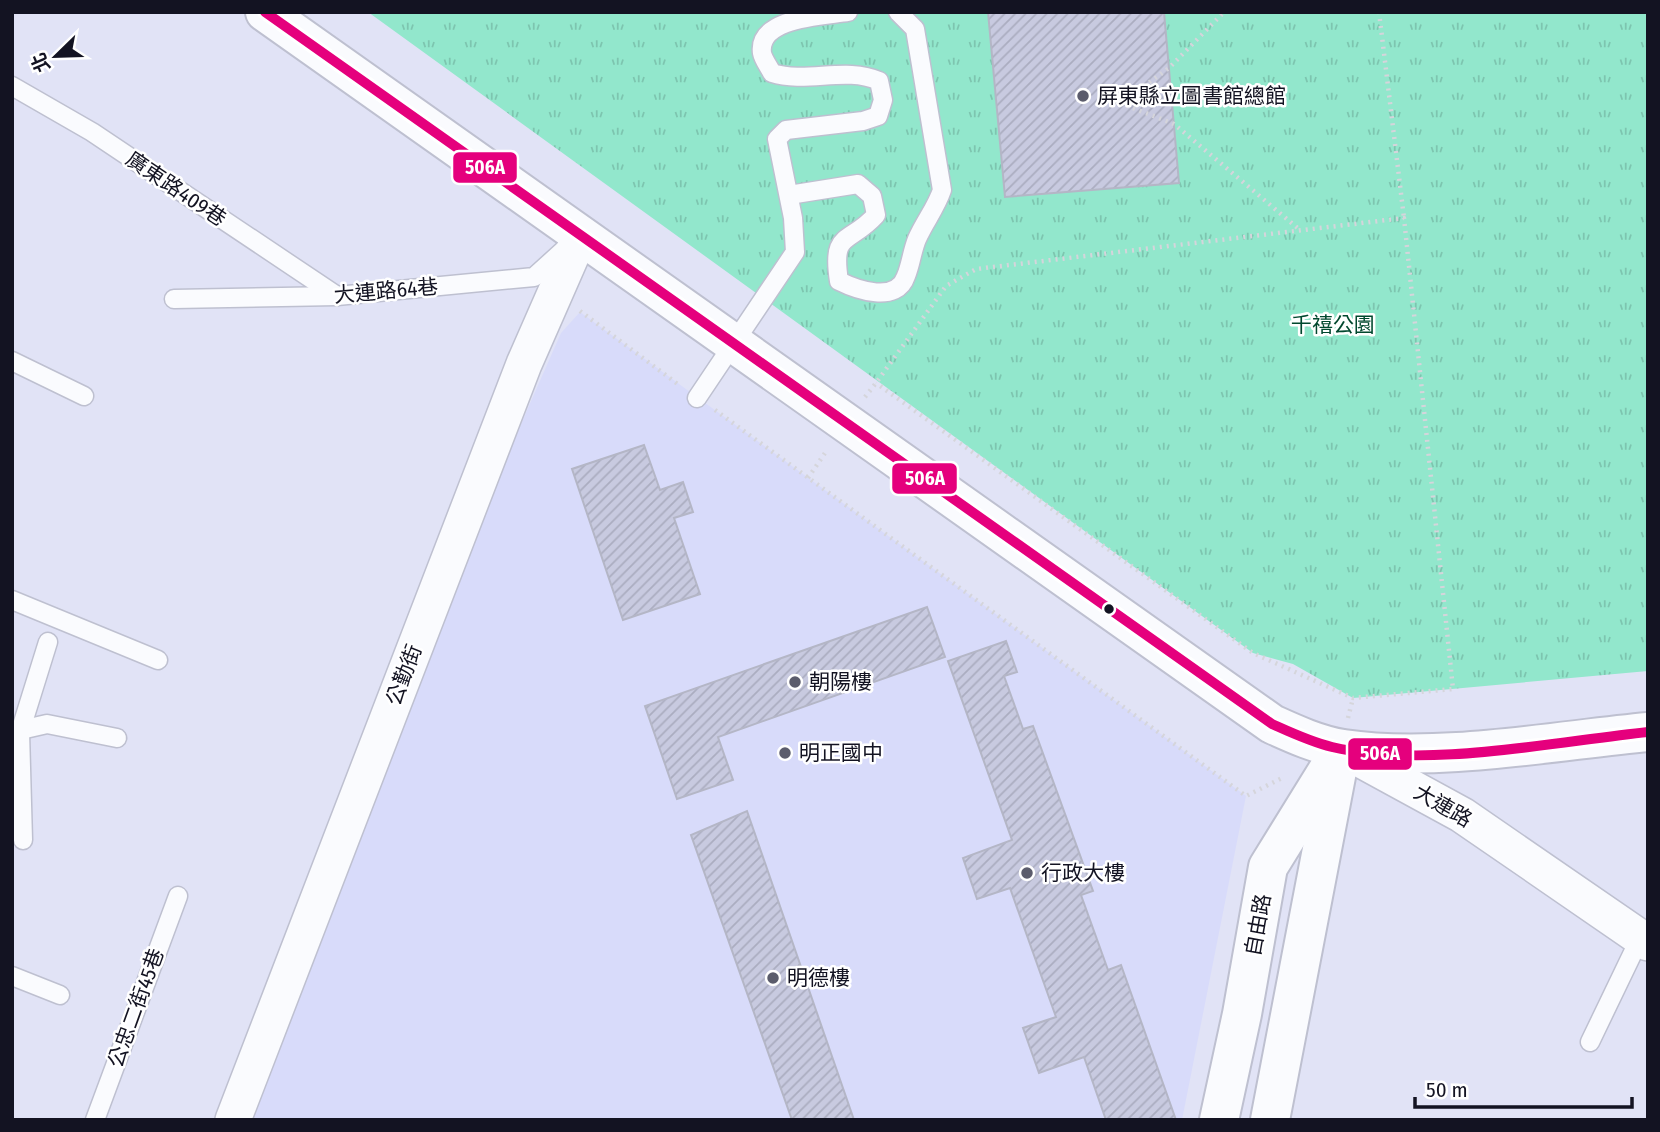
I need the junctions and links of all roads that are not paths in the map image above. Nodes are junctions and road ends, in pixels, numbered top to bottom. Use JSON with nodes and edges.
{"nodes":[{"id":1,"x":265,"y":12,"type":"edge"},
{"id":2,"x":848,"y":12,"type":"edge"},
{"id":3,"x":898,"y":12,"type":"edge"},
{"id":4,"x":12,"y":86,"type":"edge"},
{"id":5,"x":789,"y":195,"type":"junction"},
{"id":6,"x":581,"y":233,"type":"junction"},
{"id":7,"x":337,"y":296,"type":"junction"},
{"id":8,"x":174,"y":299,"type":"dead end"},
{"id":9,"x":734,"y":342,"type":"junction"},
{"id":10,"x":12,"y":361,"type":"edge"},
{"id":11,"x":84,"y":396,"type":"dead end"},
{"id":12,"x":697,"y":398,"type":"road end"},
{"id":13,"x":12,"y":600,"type":"edge"},
{"id":14,"x":48,"y":642,"type":"dead end"},
{"id":15,"x":158,"y":660,"type":"dead end"},
{"id":16,"x":16,"y":732,"type":"edge"},
{"id":17,"x":1648,"y":732,"type":"edge"},
{"id":18,"x":117,"y":738,"type":"dead end"},
{"id":19,"x":1341,"y":749,"type":"junction"},
{"id":20,"x":23,"y":840,"type":"dead end"},
{"id":21,"x":178,"y":896,"type":"dead end"},
{"id":22,"x":1644,"y":941,"type":"edge"},
{"id":23,"x":12,"y":976,"type":"edge"},
{"id":24,"x":60,"y":995,"type":"dead end"},
{"id":25,"x":1590,"y":1042,"type":"dead end"},
{"id":26,"x":95,"y":1120,"type":"edge"},
{"id":27,"x":233,"y":1120,"type":"edge"},
{"id":28,"x":1219,"y":1120,"type":"edge"},
{"id":29,"x":1270,"y":1120,"type":"edge"}],
"edges":[{"from":1,"to":6,"type":"main road","name":"大連路"},
{"from":2,"to":5,"type":"lane"},
{"from":3,"to":5,"type":"lane"},
{"from":4,"to":7,"type":"lane","name":"廣東路409巷"},
{"from":5,"to":9,"type":"lane"},
{"from":6,"to":7,"type":"lane","name":"大連路64巷"},
{"from":6,"to":9,"type":"main road","name":"大連路"},
{"from":6,"to":27,"type":"street","name":"公勤街"},
{"from":7,"to":8,"type":"lane","name":"大連路64巷"},
{"from":9,"to":12,"type":"lane"},
{"from":9,"to":19,"type":"main road","name":"大連路"},
{"from":10,"to":11,"type":"lane"},
{"from":13,"to":15,"type":"lane"},
{"from":14,"to":16,"type":"lane"},
{"from":16,"to":18,"type":"lane"},
{"from":16,"to":20,"type":"lane"},
{"from":17,"to":19,"type":"main road"},
{"from":19,"to":22,"type":"street","name":"大連路"},
{"from":19,"to":28,"type":"main road","name":"自由路"},
{"from":19,"to":29,"type":"main road"},
{"from":21,"to":26,"type":"lane","name":"公忠二街45巷"},
{"from":22,"to":25,"type":"lane"},
{"from":23,"to":24,"type":"lane"}]}
